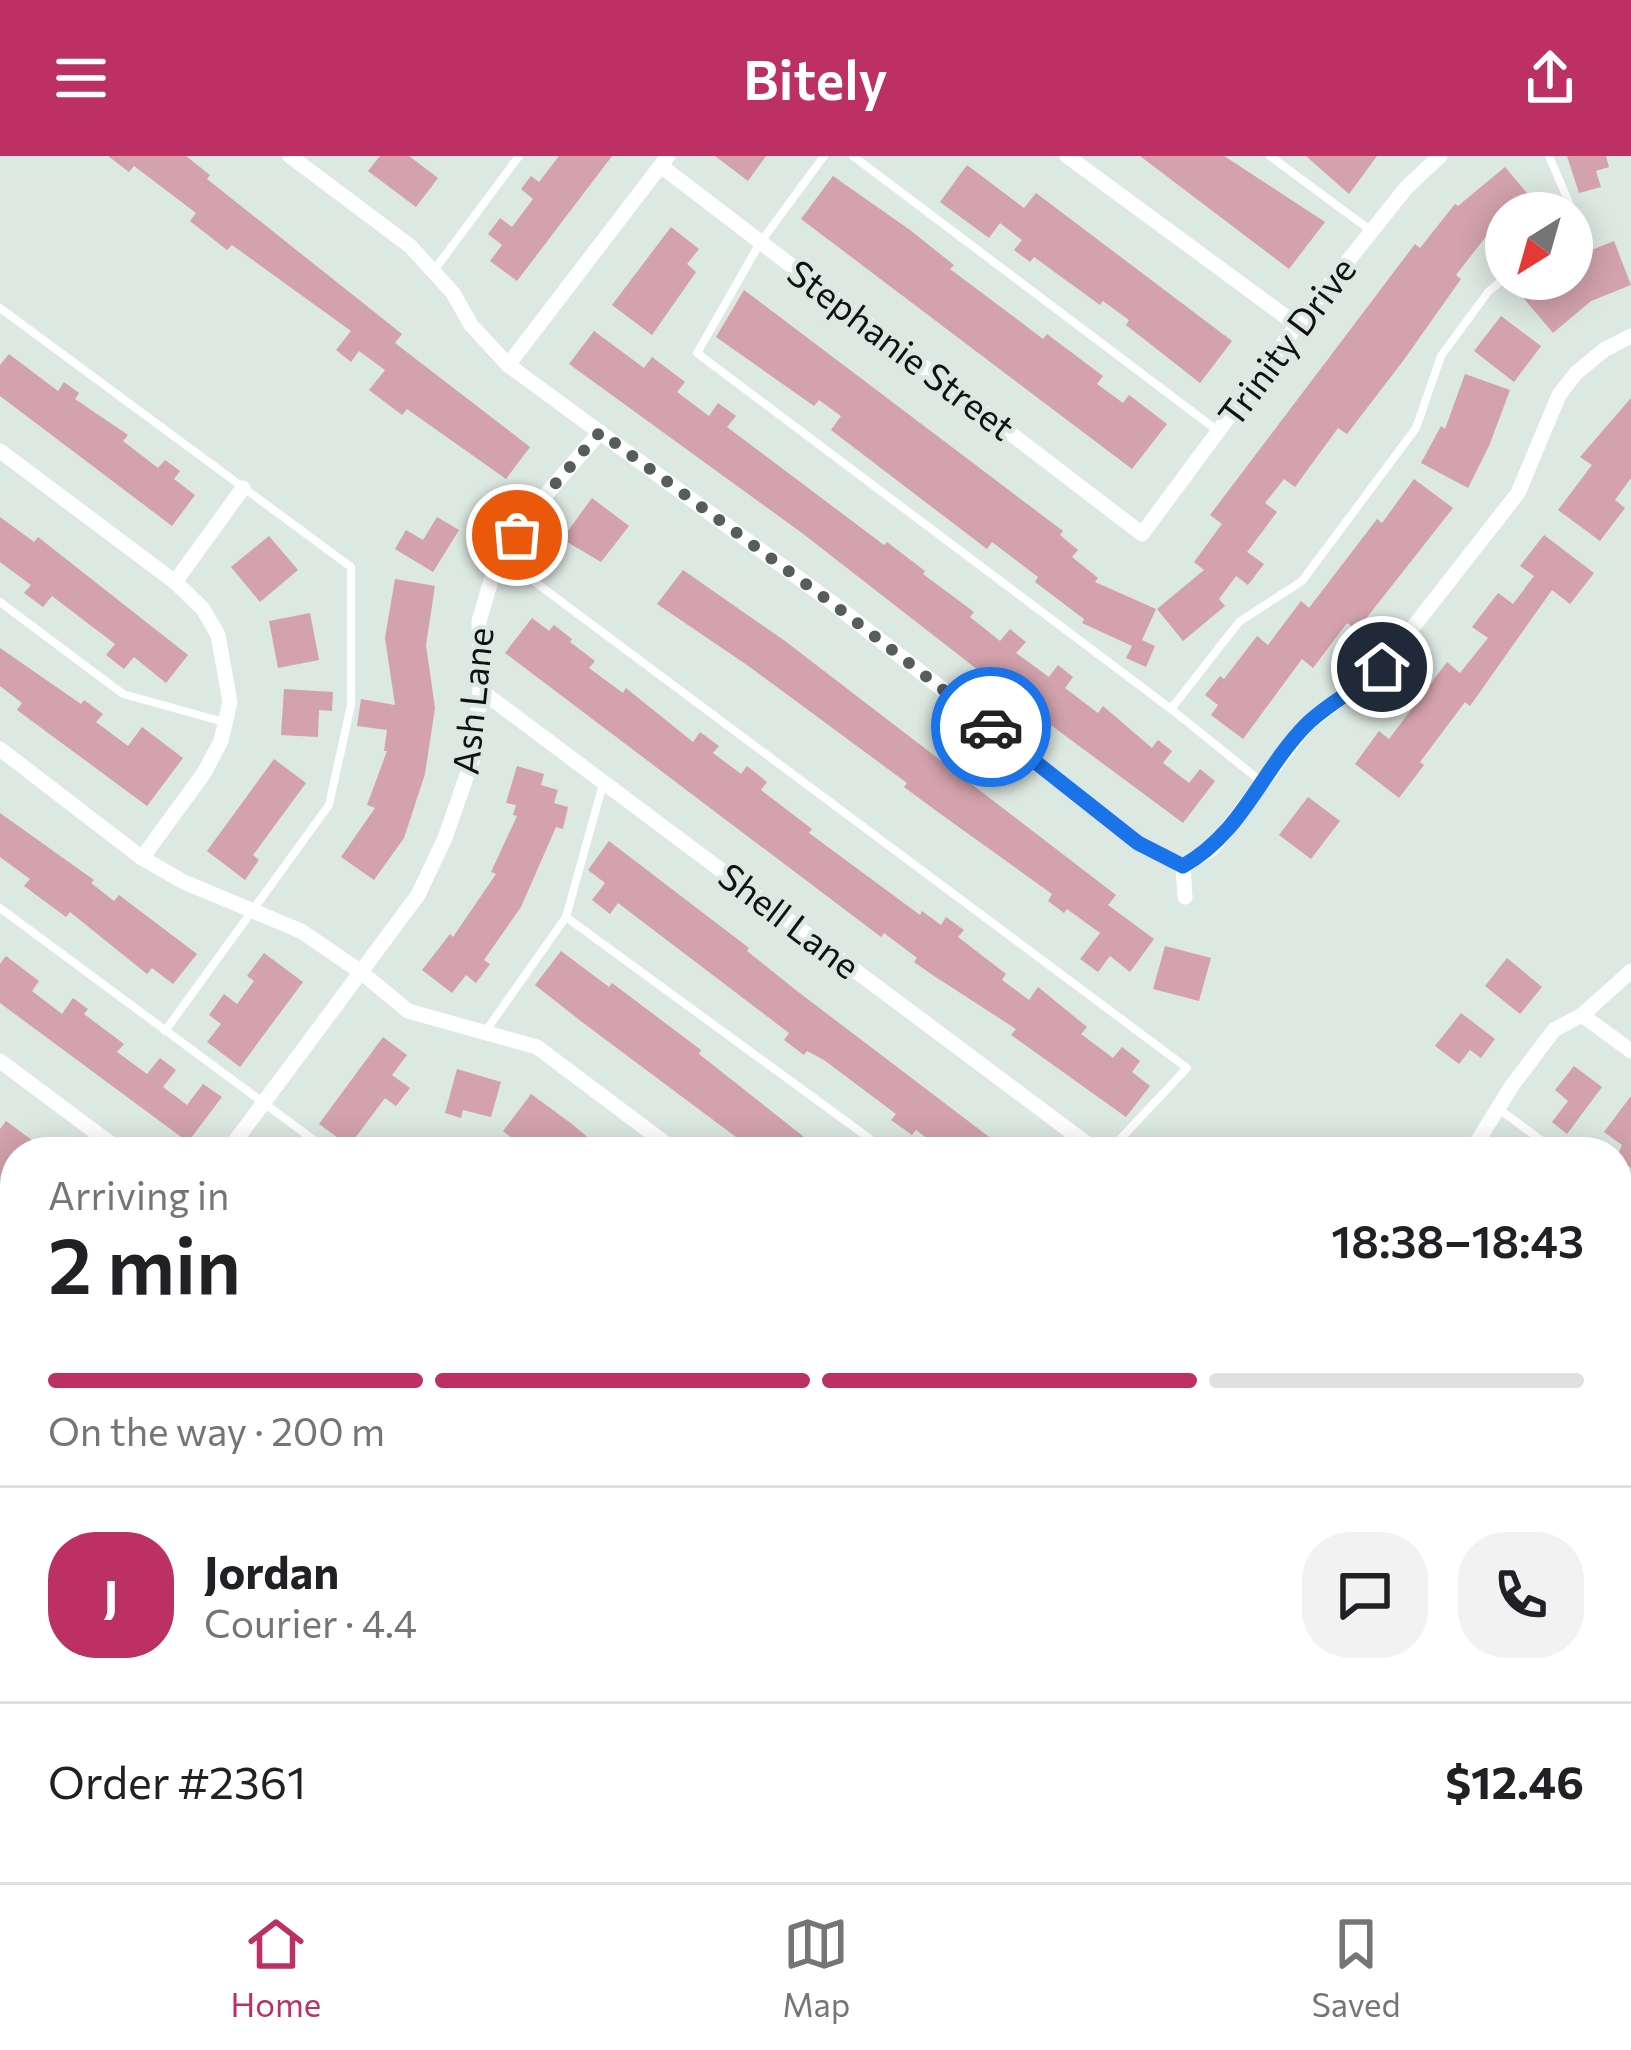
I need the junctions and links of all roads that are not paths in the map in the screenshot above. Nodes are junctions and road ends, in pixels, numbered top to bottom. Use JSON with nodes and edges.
{"nodes":[{"id":1,"x":290,"y":156,"type":"edge"},
{"id":2,"x":519,"y":156,"type":"edge"},
{"id":3,"x":824,"y":156,"type":"edge"},
{"id":4,"x":853,"y":156,"type":"edge"},
{"id":5,"x":1067,"y":156,"type":"edge"},
{"id":6,"x":1270,"y":156,"type":"edge"},
{"id":7,"x":1440,"y":156,"type":"edge"},
{"id":8,"x":1549,"y":156,"type":"edge"},
{"id":9,"x":664,"y":161,"type":"edge"},
{"id":10,"x":310,"y":162,"type":"edge"},
{"id":11,"x":1564,"y":192,"type":"edge"},
{"id":12,"x":1372,"y":231,"type":"junction"},
{"id":13,"x":760,"y":243,"type":"junction"},
{"id":14,"x":434,"y":270,"type":"junction"},
{"id":15,"x":1485,"y":296,"type":"edge"},
{"id":16,"x":0,"y":308,"type":"edge"},
{"id":17,"x":1297,"y":325,"type":"junction"},
{"id":18,"x":1631,"y":336,"type":"edge"},
{"id":19,"x":508,"y":365,"type":"junction"},
{"id":20,"x":1220,"y":431,"type":"junction"},
{"id":21,"x":600,"y":432,"type":"junction"},
{"id":22,"x":0,"y":451,"type":"edge"},
{"id":23,"x":243,"y":488,"type":"junction"},
{"id":24,"x":1142,"y":534,"type":"joint"},
{"id":25,"x":502,"y":558,"type":"junction"},
{"id":26,"x":175,"y":582,"type":"junction"},
{"id":27,"x":0,"y":602,"type":"edge"},
{"id":28,"x":480,"y":690,"type":"junction"},
{"id":29,"x":1171,"y":709,"type":"junction"},
{"id":30,"x":225,"y":722,"type":"junction"},
{"id":31,"x":0,"y":749,"type":"edge"},
{"id":32,"x":604,"y":782,"type":"junction"},
{"id":33,"x":1262,"y":783,"type":"junction"},
{"id":34,"x":142,"y":858,"type":"junction"},
{"id":35,"x":1183,"y":866,"type":"junction"},
{"id":36,"x":1185,"y":897,"type":"dead end"},
{"id":37,"x":0,"y":908,"type":"edge"},
{"id":38,"x":252,"y":912,"type":"junction"},
{"id":39,"x":566,"y":917,"type":"junction"},
{"id":40,"x":1631,"y":971,"type":"edge"},
{"id":41,"x":361,"y":972,"type":"junction"},
{"id":42,"x":1582,"y":1015,"type":"junction"},
{"id":43,"x":165,"y":1031,"type":"junction"},
{"id":44,"x":485,"y":1032,"type":"junction"},
{"id":45,"x":1631,"y":1051,"type":"edge"},
{"id":46,"x":0,"y":1061,"type":"edge"},
{"id":47,"x":263,"y":1104,"type":"junction"},
{"id":48,"x":1498,"y":1108,"type":"junction"},
{"id":49,"x":102,"y":1137,"type":"edge"},
{"id":50,"x":238,"y":1137,"type":"edge"},
{"id":51,"x":309,"y":1137,"type":"edge"},
{"id":52,"x":657,"y":1137,"type":"edge"},
{"id":53,"x":867,"y":1137,"type":"edge"},
{"id":54,"x":1078,"y":1137,"type":"edge"},
{"id":55,"x":1122,"y":1137,"type":"edge"},
{"id":56,"x":1480,"y":1137,"type":"edge"},
{"id":57,"x":1537,"y":1137,"type":"edge"}],
"edges":[{"from":1,"to":10,"type":"street"},
{"from":2,"to":14,"type":"lane"},
{"from":3,"to":13,"type":"lane"},
{"from":4,"to":20,"type":"lane"},
{"from":5,"to":17,"type":"street"},
{"from":6,"to":12,"type":"lane"},
{"from":7,"to":12,"type":"street","name":"Trinity Drive"},
{"from":8,"to":11,"type":"lane"},
{"from":9,"to":13,"type":"street","name":"Stephanie Street"},
{"from":9,"to":19,"type":"street"},
{"from":10,"to":14,"type":"street"},
{"from":12,"to":17,"type":"street","name":"Trinity Drive"},
{"from":13,"to":24,"type":"street","name":"Stephanie Street"},
{"from":13,"to":29,"type":"lane"},
{"from":14,"to":19,"type":"street"},
{"from":15,"to":29,"type":"lane"},
{"from":16,"to":23,"type":"lane"},
{"from":17,"to":20,"type":"street","name":"Trinity Drive"},
{"from":18,"to":33,"type":"street"},
{"from":19,"to":21,"type":"street"},
{"from":20,"to":24,"type":"street","name":"Trinity Drive"},
{"from":21,"to":25,"type":"street","name":"Ash Lane"},
{"from":21,"to":35,"type":"street"},
{"from":22,"to":26,"type":"street"},
{"from":23,"to":26,"type":"street"},
{"from":23,"to":38,"type":"lane"},
{"from":25,"to":28,"type":"street","name":"Ash Lane"},
{"from":25,"to":55,"type":"lane"},
{"from":26,"to":30,"type":"street"},
{"from":27,"to":30,"type":"lane"},
{"from":28,"to":32,"type":"street","name":"Shell Lane"},
{"from":28,"to":41,"type":"street","name":"Ash Lane"},
{"from":29,"to":33,"type":"lane"},
{"from":30,"to":34,"type":"street"},
{"from":31,"to":34,"type":"street"},
{"from":32,"to":39,"type":"lane"},
{"from":32,"to":54,"type":"street","name":"Shell Lane"},
{"from":33,"to":35,"type":"street"},
{"from":34,"to":38,"type":"street"},
{"from":35,"to":36,"type":"street"},
{"from":37,"to":43,"type":"lane"},
{"from":38,"to":41,"type":"street"},
{"from":38,"to":43,"type":"lane"},
{"from":39,"to":44,"type":"lane"},
{"from":39,"to":53,"type":"lane"},
{"from":40,"to":42,"type":"street"},
{"from":41,"to":44,"type":"street"},
{"from":41,"to":47,"type":"street","name":"Ash Lane"},
{"from":42,"to":45,"type":"street"},
{"from":42,"to":48,"type":"street"},
{"from":43,"to":47,"type":"lane"},
{"from":44,"to":52,"type":"street"},
{"from":46,"to":49,"type":"street"},
{"from":47,"to":50,"type":"street","name":"Ash Lane"},
{"from":47,"to":51,"type":"lane"},
{"from":48,"to":56,"type":"street"},
{"from":48,"to":57,"type":"lane"}]}
